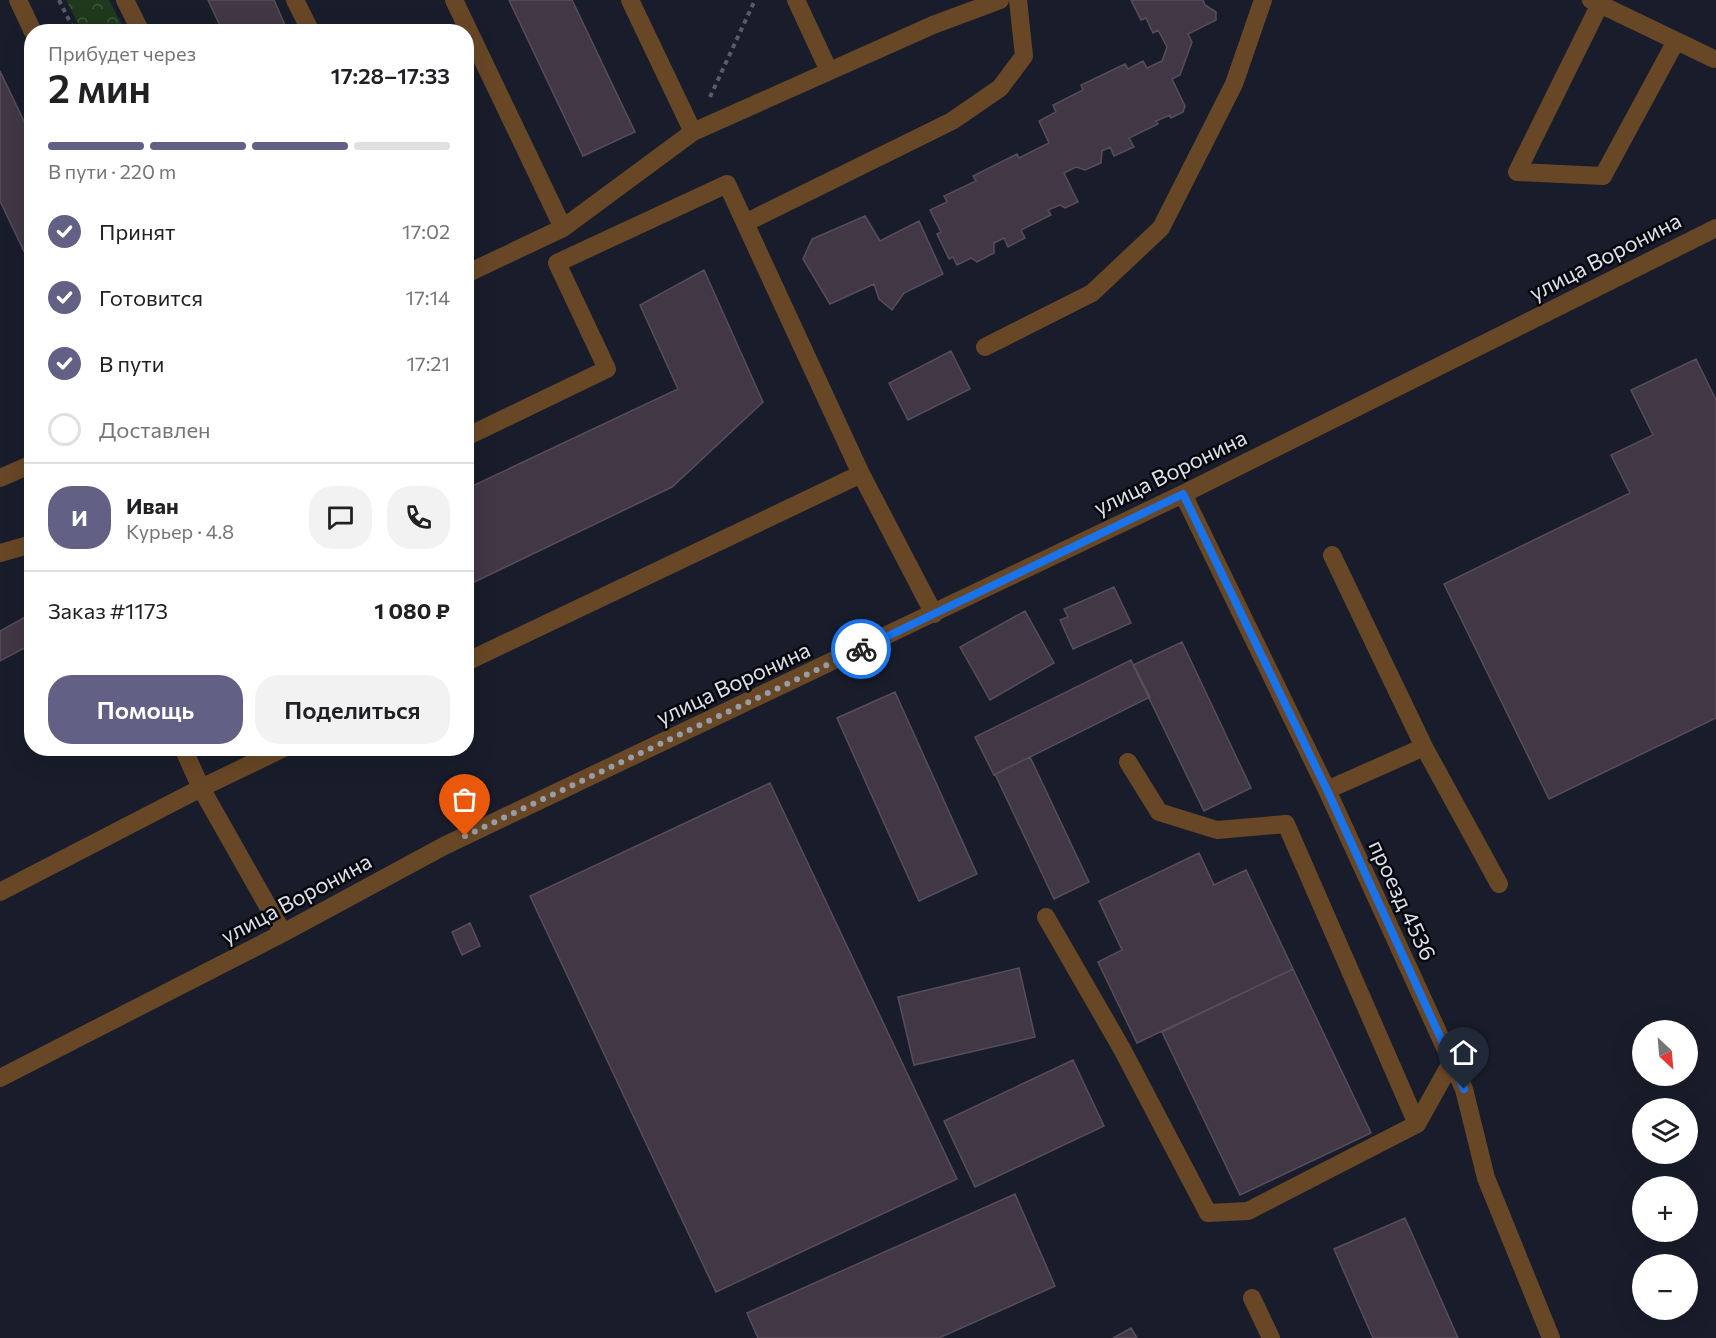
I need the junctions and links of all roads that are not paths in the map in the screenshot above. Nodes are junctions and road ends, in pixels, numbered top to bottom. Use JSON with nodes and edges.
{"nodes":[{"id":1,"x":18,"y":0,"type":"edge"},
{"id":2,"x":125,"y":0,"type":"edge"},
{"id":3,"x":296,"y":0,"type":"edge"},
{"id":4,"x":454,"y":0,"type":"edge"},
{"id":5,"x":630,"y":0,"type":"edge"},
{"id":6,"x":796,"y":0,"type":"edge"},
{"id":7,"x":1000,"y":0,"type":"edge"},
{"id":8,"x":1018,"y":0,"type":"edge"},
{"id":9,"x":1263,"y":0,"type":"edge"},
{"id":10,"x":1596,"y":2,"type":"edge"},
{"id":11,"x":29,"y":24,"type":"edge"},
{"id":12,"x":137,"y":24,"type":"edge"},
{"id":13,"x":307,"y":24,"type":"edge"},
{"id":14,"x":466,"y":24,"type":"edge"},
{"id":15,"x":474,"y":41,"type":"edge"},
{"id":16,"x":1676,"y":41,"type":"junction"},
{"id":17,"x":1715,"y":59,"type":"edge"},
{"id":18,"x":829,"y":71,"type":"junction"},
{"id":19,"x":693,"y":132,"type":"junction"},
{"id":20,"x":745,"y":223,"type":"junction"},
{"id":21,"x":564,"y":228,"type":"junction"},
{"id":22,"x":1716,"y":228,"type":"edge"},
{"id":23,"x":474,"y":270,"type":"edge"},
{"id":24,"x":986,"y":347,"type":"dead end"},
{"id":25,"x":474,"y":433,"type":"edge"},
{"id":26,"x":24,"y":468,"type":"edge"},
{"id":27,"x":861,"y":474,"type":"junction"},
{"id":28,"x":0,"y":478,"type":"edge"},
{"id":29,"x":1183,"y":494,"type":"junction"},
{"id":30,"x":24,"y":546,"type":"edge"},
{"id":31,"x":0,"y":553,"type":"edge"},
{"id":32,"x":1332,"y":555,"type":"dead end"},
{"id":33,"x":934,"y":614,"type":"junction"},
{"id":34,"x":474,"y":658,"type":"edge"},
{"id":35,"x":1424,"y":747,"type":"junction"},
{"id":36,"x":187,"y":756,"type":"edge"},
{"id":37,"x":267,"y":756,"type":"edge"},
{"id":38,"x":1128,"y":762,"type":"dead end"},
{"id":39,"x":201,"y":788,"type":"junction"},
{"id":40,"x":1327,"y":790,"type":"junction"},
{"id":41,"x":1499,"y":884,"type":"dead end"},
{"id":42,"x":0,"y":892,"type":"edge"},
{"id":43,"x":1046,"y":917,"type":"dead end"},
{"id":44,"x":283,"y":933,"type":"junction"},
{"id":45,"x":1451,"y":1063,"type":"junction"},
{"id":46,"x":0,"y":1078,"type":"edge"},
{"id":47,"x":1417,"y":1124,"type":"junction"},
{"id":48,"x":1252,"y":1298,"type":"dead end"},
{"id":49,"x":1271,"y":1338,"type":"edge"},
{"id":50,"x":1551,"y":1338,"type":"edge"}],
"edges":[{"from":1,"to":11,"type":"street"},
{"from":2,"to":12,"type":"street"},
{"from":3,"to":13,"type":"street"},
{"from":4,"to":14,"type":"street"},
{"from":5,"to":19,"type":"street"},
{"from":6,"to":18,"type":"street"},
{"from":7,"to":18,"type":"street"},
{"from":8,"to":20,"type":"street"},
{"from":9,"to":24,"type":"street"},
{"from":10,"to":16,"type":"street"},
{"from":10,"to":16,"type":"street"},
{"from":15,"to":21,"type":"street"},
{"from":16,"to":17,"type":"street"},
{"from":18,"to":19,"type":"street"},
{"from":19,"to":21,"type":"street"},
{"from":20,"to":25,"type":"street"},
{"from":20,"to":27,"type":"street"},
{"from":21,"to":23,"type":"street"},
{"from":22,"to":29,"type":"street","name":"улица Воронина"},
{"from":26,"to":28,"type":"street"},
{"from":27,"to":33,"type":"street"},
{"from":27,"to":34,"type":"street"},
{"from":29,"to":33,"type":"street","name":"улица Воронина"},
{"from":29,"to":40,"type":"street","name":"проезд 4536"},
{"from":30,"to":31,"type":"street"},
{"from":32,"to":35,"type":"street"},
{"from":33,"to":44,"type":"street","name":"улица Воронина"},
{"from":35,"to":40,"type":"street"},
{"from":35,"to":41,"type":"street"},
{"from":36,"to":39,"type":"street"},
{"from":37,"to":39,"type":"street"},
{"from":38,"to":47,"type":"street"},
{"from":39,"to":42,"type":"street"},
{"from":39,"to":44,"type":"street"},
{"from":40,"to":45,"type":"street","name":"проезд 4536"},
{"from":43,"to":47,"type":"street"},
{"from":44,"to":46,"type":"street","name":"улица Воронина"},
{"from":45,"to":47,"type":"street"},
{"from":45,"to":50,"type":"street","name":"проезд 4536"},
{"from":48,"to":49,"type":"street"}]}
